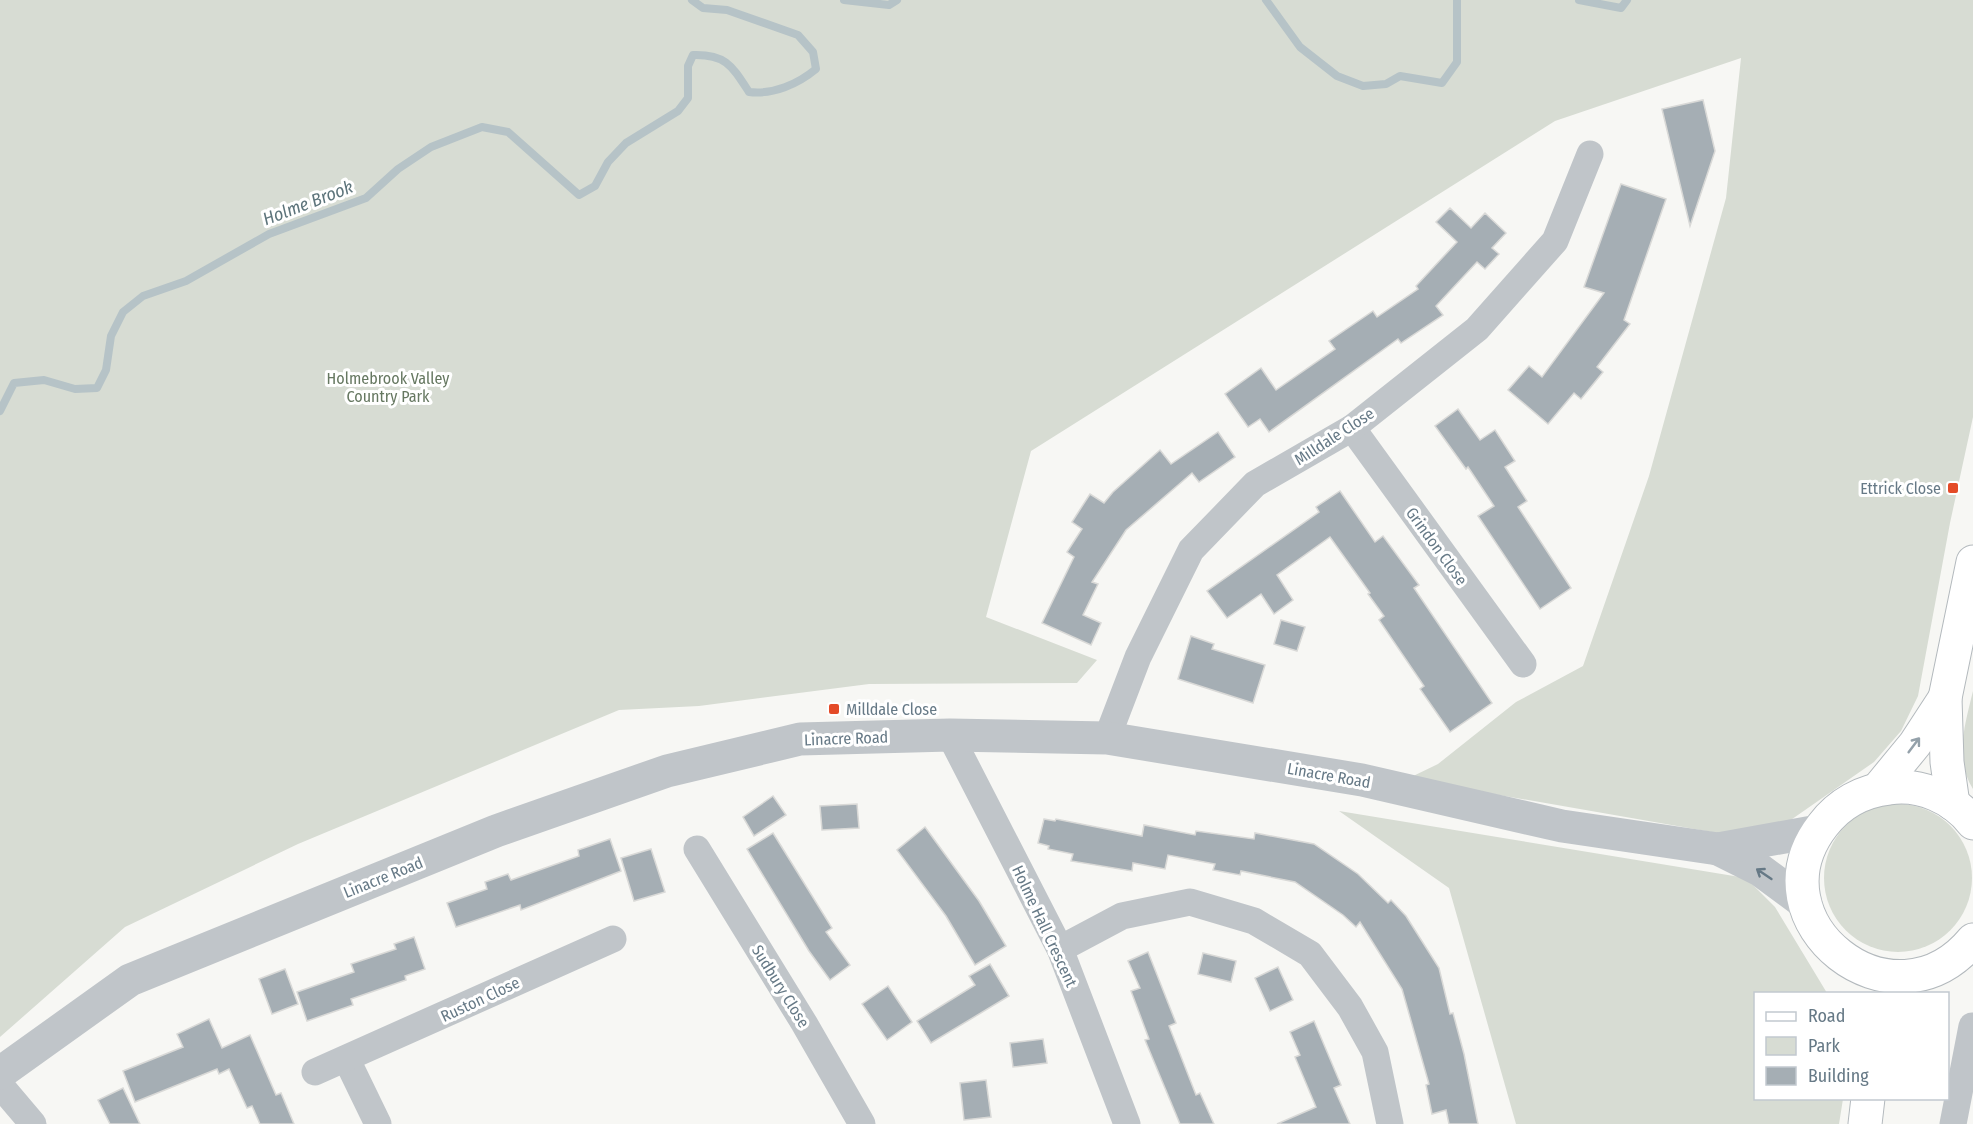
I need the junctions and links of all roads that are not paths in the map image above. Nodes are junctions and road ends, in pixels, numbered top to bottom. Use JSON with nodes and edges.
{"nodes":[{"id":1,"x":1590,"y":154,"type":"dead end"},
{"id":2,"x":1352,"y":428,"type":"junction"},
{"id":3,"x":1973,"y":562,"type":"edge"},
{"id":4,"x":1522,"y":664,"type":"dead end"},
{"id":5,"x":1945,"y":698,"type":"junction"},
{"id":6,"x":950,"y":735,"type":"junction"},
{"id":7,"x":1107,"y":738,"type":"junction"},
{"id":8,"x":1878,"y":789,"type":"junction"},
{"id":9,"x":1963,"y":814,"type":"edge"},
{"id":10,"x":1818,"y":831,"type":"junction"},
{"id":11,"x":697,"y":849,"type":"dead end"},
{"id":12,"x":1718,"y":849,"type":"junction"},
{"id":13,"x":1806,"y":904,"type":"junction"},
{"id":14,"x":613,"y":939,"type":"dead end"},
{"id":15,"x":1973,"y":940,"type":"edge"},
{"id":16,"x":1060,"y":949,"type":"junction"},
{"id":17,"x":1843,"y":960,"type":"junction"},
{"id":18,"x":1939,"y":968,"type":"junction"},
{"id":19,"x":1854,"y":992,"type":"edge"},
{"id":20,"x":1916,"y":992,"type":"edge"},
{"id":21,"x":1972,"y":1026,"type":"edge"},
{"id":22,"x":348,"y":1060,"type":"junction"},
{"id":23,"x":315,"y":1072,"type":"dead end"},
{"id":24,"x":0,"y":1073,"type":"edge"},
{"id":25,"x":0,"y":1085,"type":"edge"},
{"id":26,"x":1868,"y":1100,"type":"edge"},
{"id":27,"x":33,"y":1124,"type":"edge"},
{"id":28,"x":378,"y":1124,"type":"edge"},
{"id":29,"x":862,"y":1124,"type":"edge"},
{"id":30,"x":1128,"y":1124,"type":"edge"},
{"id":31,"x":1390,"y":1124,"type":"edge"},
{"id":32,"x":1864,"y":1124,"type":"edge"},
{"id":33,"x":1953,"y":1124,"type":"edge"}],
"edges":[{"from":1,"to":2,"type":"street","name":"Milldale Close"},
{"from":2,"to":4,"type":"street","name":"Grindon Close"},
{"from":2,"to":7,"type":"street","name":"Milldale Close"},
{"from":3,"to":5,"type":"main road"},
{"from":8,"to":5,"type":"main road","one_way":true},
{"from":5,"to":9,"type":"main road"},
{"from":6,"to":7,"type":"street","name":"Linacre Road"},
{"from":6,"to":16,"type":"street","name":"Holme Hall Crescent"},
{"from":6,"to":24,"type":"street","name":"Linacre Road"},
{"from":7,"to":12,"type":"street","name":"Linacre Road"},
{"from":8,"to":9,"type":"main road"},
{"from":8,"to":10,"type":"main road"},
{"from":10,"to":12,"type":"street","name":"Linacre Road"},
{"from":10,"to":13,"type":"main road"},
{"from":11,"to":29,"type":"street","name":"Sudbury Close"},
{"from":13,"to":12,"type":"street","name":"Linacre Road","one_way":true},
{"from":13,"to":17,"type":"main road"},
{"from":14,"to":22,"type":"street","name":"Ruston Close"},
{"from":15,"to":18,"type":"main road"},
{"from":16,"to":30,"type":"street","name":"Holme Hall Crescent"},
{"from":16,"to":31,"type":"street"},
{"from":17,"to":18,"type":"main road"},
{"from":17,"to":19,"type":"main road"},
{"from":18,"to":20,"type":"main road"},
{"from":21,"to":33,"type":"street"},
{"from":22,"to":23,"type":"street","name":"Ruston Close"},
{"from":22,"to":28,"type":"street"},
{"from":25,"to":27,"type":"street"},
{"from":26,"to":32,"type":"main road"}]}
